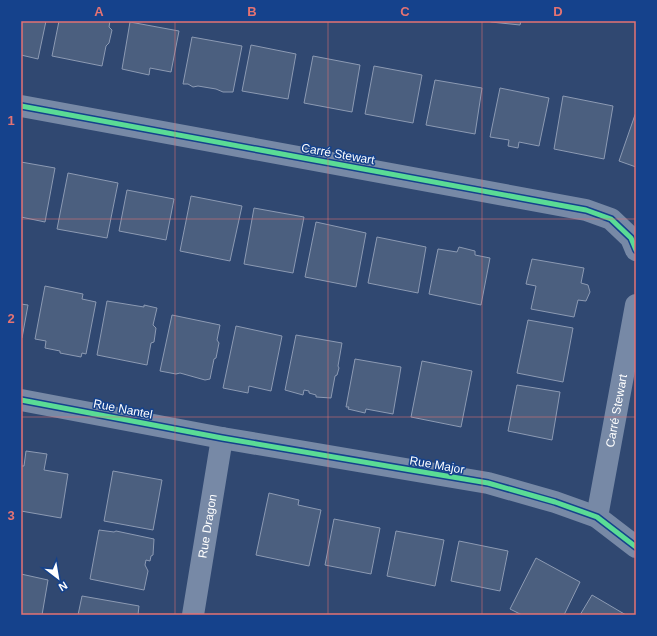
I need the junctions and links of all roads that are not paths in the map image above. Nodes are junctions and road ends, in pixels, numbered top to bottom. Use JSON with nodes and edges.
{"nodes":[{"id":1,"x":21,"y":106,"type":"edge"},
{"id":2,"x":636,"y":250,"type":"edge"},
{"id":3,"x":636,"y":305,"type":"edge"},
{"id":4,"x":21,"y":400,"type":"edge"},
{"id":5,"x":222,"y":438,"type":"junction"},
{"id":6,"x":597,"y":517,"type":"junction"},
{"id":7,"x":636,"y":547,"type":"edge"},
{"id":8,"x":193,"y":615,"type":"edge"}],
"edges":[{"from":1,"to":2,"type":"street","name":"Carré Stewart"},
{"from":3,"to":6,"type":"street","name":"Carré Stewart"},
{"from":4,"to":5,"type":"street","name":"Rue Nantel"},
{"from":5,"to":6,"type":"street","name":"Rue Major"},
{"from":5,"to":8,"type":"street","name":"Rue Dragon"},
{"from":6,"to":7,"type":"street","name":"Rue Major"}]}
